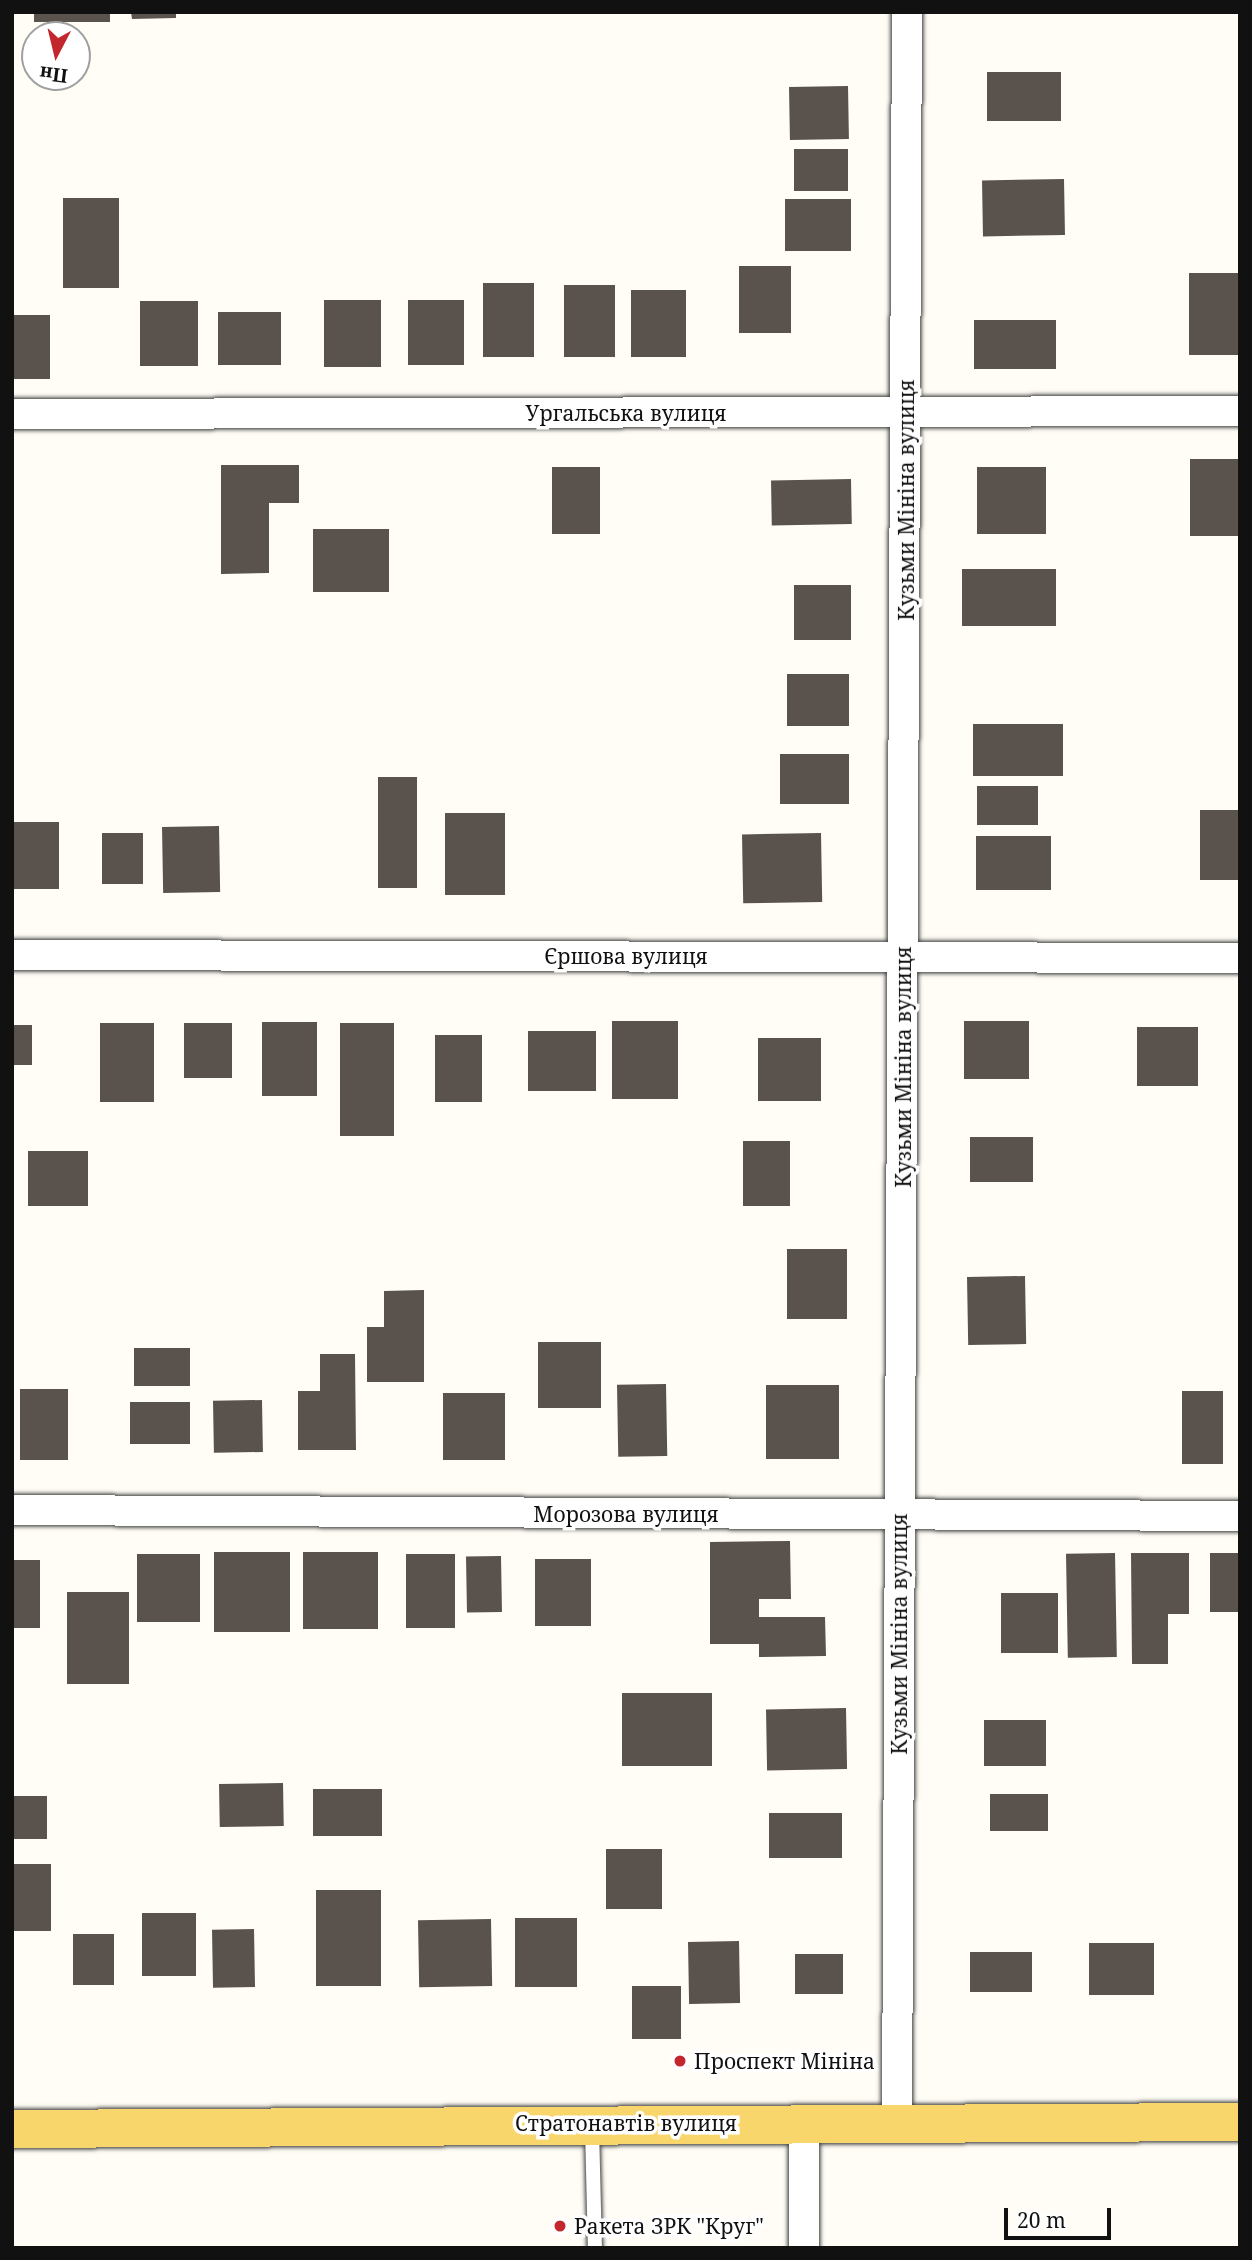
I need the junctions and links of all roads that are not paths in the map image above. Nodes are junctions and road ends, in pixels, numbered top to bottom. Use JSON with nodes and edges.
{"nodes":[{"id":1,"x":907,"y":12,"type":"edge"},
{"id":2,"x":1240,"y":411,"type":"edge"},
{"id":3,"x":907,"y":412,"type":"junction"},
{"id":4,"x":12,"y":414,"type":"edge"},
{"id":5,"x":12,"y":955,"type":"edge"},
{"id":6,"x":904,"y":957,"type":"junction"},
{"id":7,"x":1240,"y":958,"type":"edge"},
{"id":8,"x":12,"y":1510,"type":"edge"},
{"id":9,"x":899,"y":1516,"type":"junction"},
{"id":10,"x":1240,"y":1516,"type":"edge"},
{"id":11,"x":1240,"y":2122,"type":"edge"},
{"id":12,"x":592,"y":2123,"type":"junction"},
{"id":13,"x":804,"y":2123,"type":"junction"},
{"id":14,"x":897,"y":2123,"type":"junction"},
{"id":15,"x":12,"y":2129,"type":"edge"},
{"id":16,"x":594,"y":2248,"type":"edge"},
{"id":17,"x":804,"y":2248,"type":"edge"}],
"edges":[{"from":1,"to":3,"type":"street","name":"Кузьми Мініна вулиця"},
{"from":2,"to":3,"type":"street","name":"Ургальська вулиця"},
{"from":3,"to":4,"type":"street","name":"Ургальська вулиця"},
{"from":3,"to":6,"type":"street","name":"Кузьми Мініна вулиця"},
{"from":5,"to":6,"type":"street","name":"Єршова вулиця"},
{"from":6,"to":7,"type":"street","name":"Єршова вулиця"},
{"from":6,"to":9,"type":"street","name":"Кузьми Мініна вулиця"},
{"from":8,"to":9,"type":"street","name":"Морозова вулиця"},
{"from":9,"to":10,"type":"street","name":"Морозова вулиця"},
{"from":9,"to":14,"type":"street","name":"Кузьми Мініна вулиця"},
{"from":11,"to":14,"type":"main road","name":"Стратонавтів вулиця"},
{"from":12,"to":13,"type":"main road","name":"Стратонавтів вулиця"},
{"from":12,"to":15,"type":"main road","name":"Стратонавтів вулиця"},
{"from":12,"to":16,"type":"lane"},
{"from":13,"to":14,"type":"main road","name":"Стратонавтів вулиця"},
{"from":13,"to":17,"type":"street"}]}
